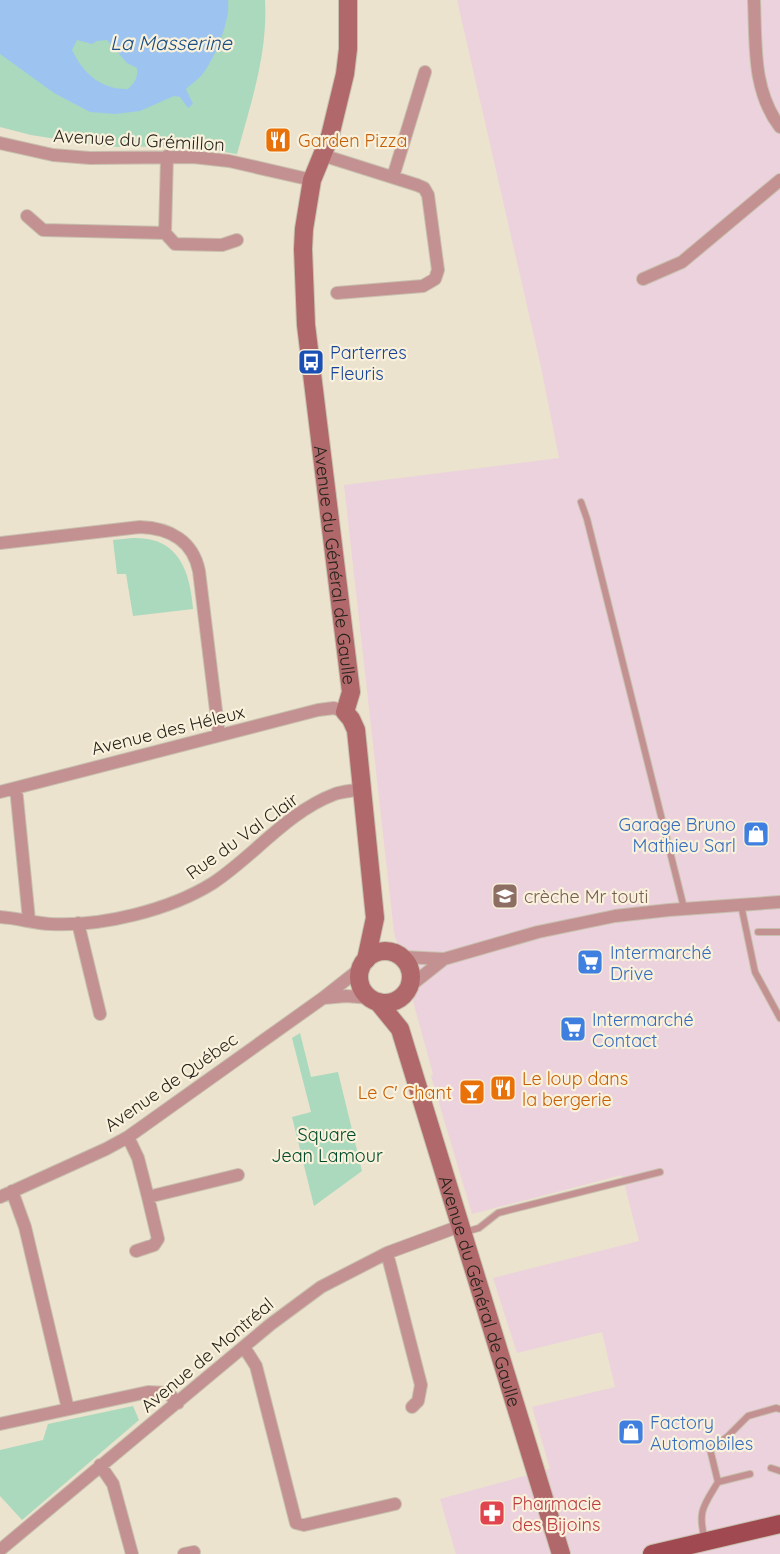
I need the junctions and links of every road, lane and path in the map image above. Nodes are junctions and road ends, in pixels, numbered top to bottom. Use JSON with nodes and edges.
{"nodes":[{"id":1,"x":348,"y":0,"type":"edge"},
{"id":2,"x":754,"y":0,"type":"edge"},
{"id":3,"x":425,"y":72,"type":"dead end"},
{"id":4,"x":780,"y":127,"type":"edge"},
{"id":5,"x":0,"y":142,"type":"edge"},
{"id":6,"x":322,"y":155,"type":"junction"},
{"id":7,"x":167,"y":156,"type":"junction"},
{"id":8,"x":393,"y":177,"type":"junction"},
{"id":9,"x":312,"y":180,"type":"junction"},
{"id":10,"x":780,"y":180,"type":"edge"},
{"id":11,"x":27,"y":216,"type":"dead end"},
{"id":12,"x":165,"y":233,"type":"junction"},
{"id":13,"x":237,"y":240,"type":"dead end"},
{"id":14,"x":643,"y":279,"type":"dead end"},
{"id":15,"x":337,"y":292,"type":"dead end"},
{"id":16,"x":581,"y":502,"type":"dead end"},
{"id":17,"x":0,"y":543,"type":"edge"},
{"id":18,"x":345,"y":712,"type":"junction"},
{"id":19,"x":219,"y":735,"type":"junction"},
{"id":20,"x":16,"y":788,"type":"junction"},
{"id":21,"x":362,"y":789,"type":"junction"},
{"id":22,"x":0,"y":792,"type":"edge"},
{"id":23,"x":780,"y":902,"type":"edge"},
{"id":24,"x":741,"y":905,"type":"junction"},
{"id":25,"x":684,"y":909,"type":"junction"},
{"id":26,"x":0,"y":917,"type":"edge"},
{"id":27,"x":375,"y":918,"type":"junction"},
{"id":28,"x":29,"y":920,"type":"junction"},
{"id":29,"x":78,"y":923,"type":"junction"},
{"id":30,"x":758,"y":932,"type":"dead end"},
{"id":31,"x":780,"y":932,"type":"edge"},
{"id":32,"x":398,"y":955,"type":"junction"},
{"id":33,"x":444,"y":959,"type":"junction"},
{"id":34,"x":363,"y":964,"type":"junction"},
{"id":35,"x":407,"y":990,"type":"junction"},
{"id":36,"x":322,"y":998,"type":"junction"},
{"id":37,"x":374,"y":1000,"type":"junction"},
{"id":38,"x":100,"y":1014,"type":"dead end"},
{"id":39,"x":780,"y":1018,"type":"edge"},
{"id":40,"x":400,"y":1029,"type":"junction"},
{"id":41,"x":128,"y":1137,"type":"junction"},
{"id":42,"x":660,"y":1172,"type":"dead end"},
{"id":43,"x":238,"y":1175,"type":"dead end"},
{"id":44,"x":12,"y":1191,"type":"junction"},
{"id":45,"x":0,"y":1197,"type":"edge"},
{"id":46,"x":148,"y":1197,"type":"junction"},
{"id":47,"x":461,"y":1229,"type":"junction"},
{"id":48,"x":136,"y":1251,"type":"dead end"},
{"id":49,"x":387,"y":1253,"type":"junction"},
{"id":50,"x":244,"y":1347,"type":"junction"},
{"id":51,"x":178,"y":1402,"type":"junction"},
{"id":52,"x":412,"y":1407,"type":"dead end"},
{"id":53,"x":68,"y":1409,"type":"junction"},
{"id":54,"x":780,"y":1409,"type":"edge"},
{"id":55,"x":0,"y":1424,"type":"edge"},
{"id":56,"x":100,"y":1466,"type":"junction"},
{"id":57,"x":771,"y":1468,"type":"dead end"},
{"id":58,"x":780,"y":1471,"type":"edge"},
{"id":59,"x":750,"y":1474,"type":"dead end"},
{"id":60,"x":718,"y":1482,"type":"junction"},
{"id":61,"x":395,"y":1504,"type":"dead end"},
{"id":62,"x":780,"y":1524,"type":"edge"},
{"id":63,"x":705,"y":1540,"type":"junction"},
{"id":64,"x":0,"y":1550,"type":"edge"},
{"id":65,"x":132,"y":1554,"type":"edge"},
{"id":66,"x":561,"y":1554,"type":"edge"},
{"id":67,"x":652,"y":1554,"type":"edge"}],
"edges":[{"from":1,"to":6,"type":"street","name":"Avenue du Général de Gaulle"},
{"from":2,"to":4,"type":"street"},
{"from":3,"to":8,"type":"street"},
{"from":5,"to":7,"type":"street","name":"Avenue du Grémillon"},
{"from":6,"to":8,"type":"street"},
{"from":6,"to":9,"type":"street","name":"Avenue du Général de Gaulle"},
{"from":7,"to":9,"type":"street","name":"Avenue du Grémillon"},
{"from":7,"to":12,"type":"street"},
{"from":8,"to":15,"type":"street"},
{"from":9,"to":18,"type":"street","name":"Avenue du Général de Gaulle"},
{"from":10,"to":14,"type":"street"},
{"from":11,"to":12,"type":"street"},
{"from":12,"to":13,"type":"street"},
{"from":16,"to":25,"type":"lane"},
{"from":17,"to":19,"type":"street"},
{"from":18,"to":19,"type":"street","name":"Avenue des Héleux"},
{"from":18,"to":21,"type":"street","name":"Avenue du Général de Gaulle"},
{"from":19,"to":20,"type":"street","name":"Avenue des Héleux"},
{"from":20,"to":22,"type":"street","name":"Avenue des Héleux"},
{"from":20,"to":28,"type":"street"},
{"from":21,"to":27,"type":"street","name":"Avenue du Général de Gaulle"},
{"from":21,"to":29,"type":"street","name":"Rue du Val Clair"},
{"from":23,"to":24,"type":"street"},
{"from":24,"to":25,"type":"street"},
{"from":24,"to":39,"type":"lane"},
{"from":25,"to":33,"type":"street"},
{"from":26,"to":28,"type":"street","name":"Rue du Val Clair"},
{"from":27,"to":32,"type":"street","name":"Avenue du Général de Gaulle"},
{"from":27,"to":34,"type":"street","name":"Avenue du Général de Gaulle"},
{"from":28,"to":29,"type":"street","name":"Rue du Val Clair"},
{"from":29,"to":38,"type":"street"},
{"from":30,"to":31,"type":"lane"},
{"from":32,"to":33,"type":"street"},
{"from":32,"to":34,"type":"street"},
{"from":32,"to":35,"type":"street"},
{"from":33,"to":35,"type":"street"},
{"from":34,"to":36,"type":"street","name":"Avenue de Québec"},
{"from":34,"to":37,"type":"street"},
{"from":35,"to":37,"type":"street"},
{"from":35,"to":40,"type":"street","name":"Avenue du Général de Gaulle"},
{"from":36,"to":37,"type":"street"},
{"from":36,"to":41,"type":"street","name":"Avenue de Québec"},
{"from":37,"to":40,"type":"street","name":"Avenue du Général de Gaulle"},
{"from":40,"to":47,"type":"street","name":"Avenue du Général de Gaulle"},
{"from":41,"to":44,"type":"street","name":"Avenue de Québec"},
{"from":41,"to":46,"type":"street"},
{"from":42,"to":47,"type":"lane"},
{"from":43,"to":46,"type":"street"},
{"from":44,"to":45,"type":"street","name":"Avenue de Québec"},
{"from":44,"to":53,"type":"street"},
{"from":46,"to":48,"type":"street"},
{"from":47,"to":49,"type":"street","name":"Avenue de Montréal"},
{"from":47,"to":66,"type":"street","name":"Avenue du Général de Gaulle"},
{"from":49,"to":50,"type":"street","name":"Avenue de Montréal"},
{"from":49,"to":52,"type":"street"},
{"from":50,"to":51,"type":"street","name":"Avenue de Montréal"},
{"from":50,"to":61,"type":"street"},
{"from":51,"to":53,"type":"street"},
{"from":51,"to":56,"type":"street","name":"Avenue de Montréal"},
{"from":53,"to":55,"type":"street"},
{"from":54,"to":60,"type":"lane"},
{"from":56,"to":64,"type":"street","name":"Avenue de Montréal"},
{"from":56,"to":65,"type":"street"},
{"from":57,"to":58,"type":"lane"},
{"from":59,"to":60,"type":"lane"},
{"from":60,"to":63,"type":"lane"},
{"from":62,"to":63,"type":"main road"},
{"from":63,"to":67,"type":"main road"}]}
